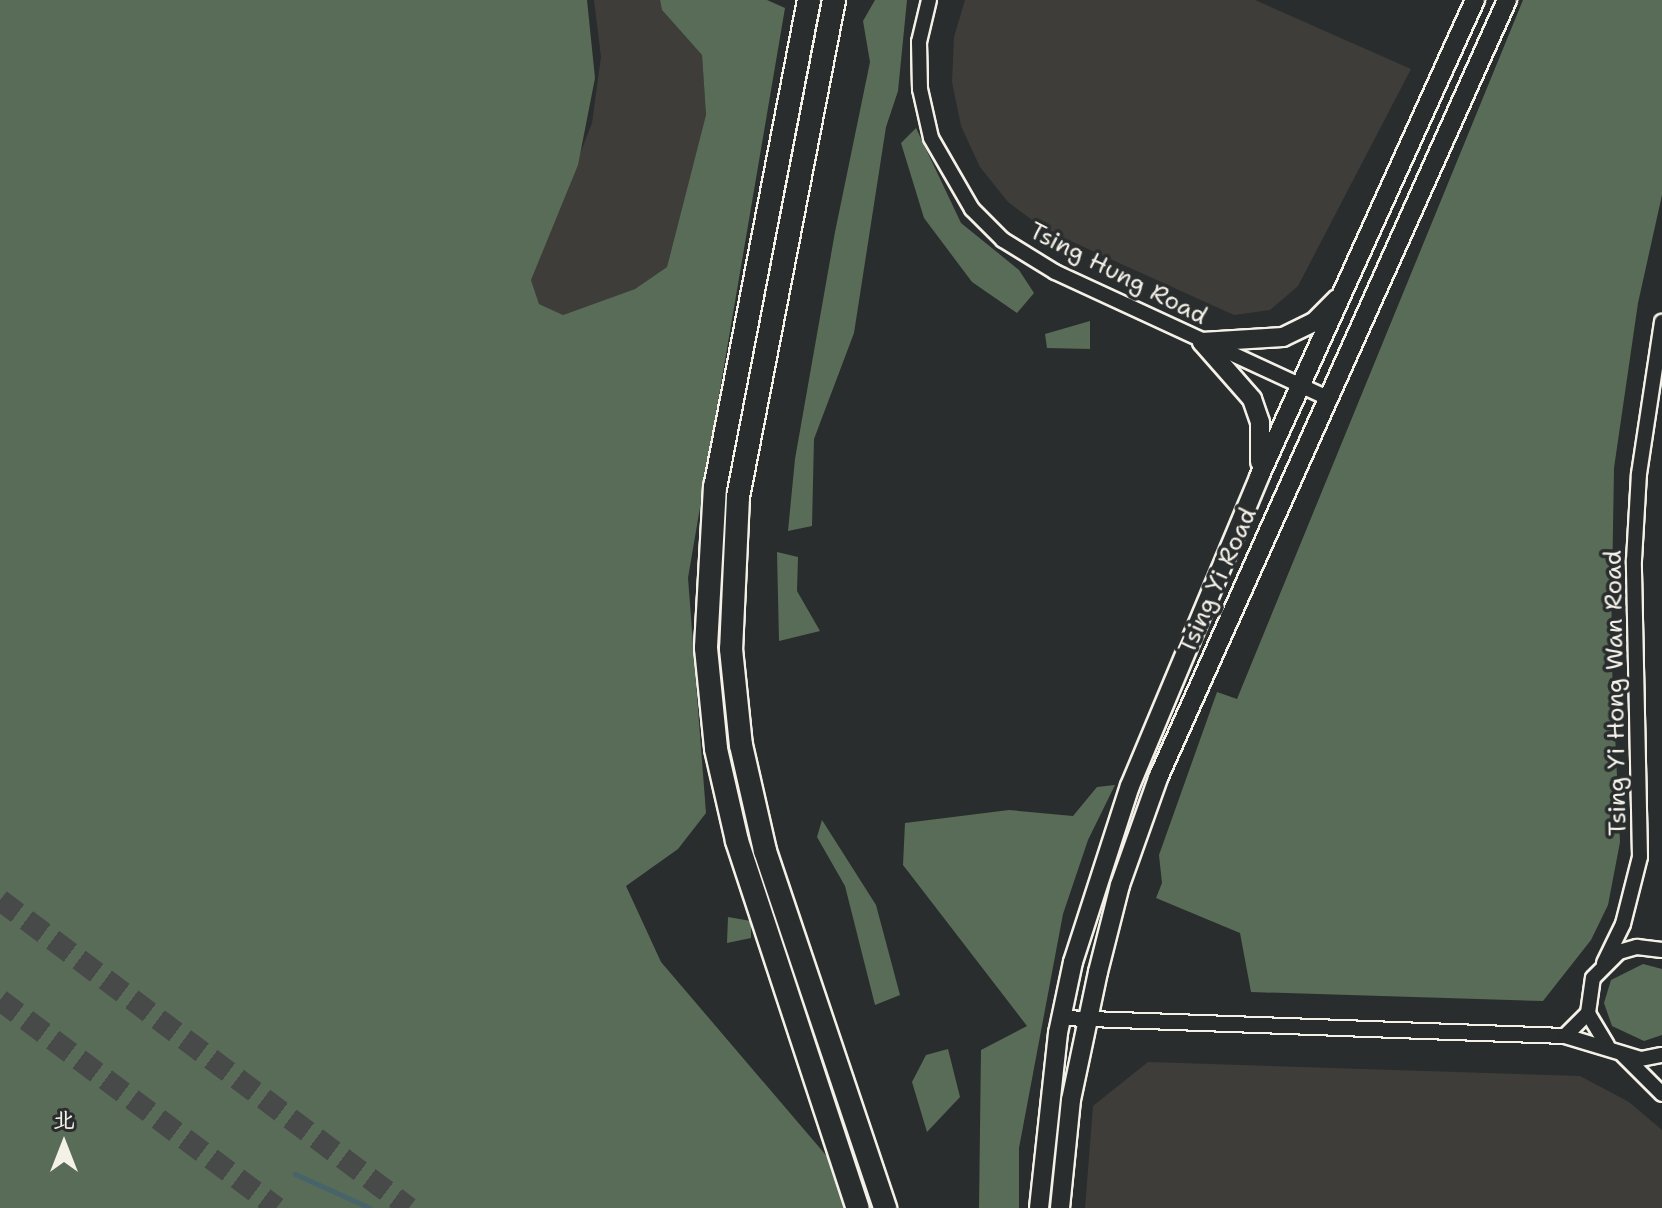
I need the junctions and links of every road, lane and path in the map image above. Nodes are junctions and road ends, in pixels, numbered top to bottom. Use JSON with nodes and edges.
{"nodes":[{"id":1,"x":809,"y":0,"type":"edge"},
{"id":2,"x":834,"y":0,"type":"edge"},
{"id":3,"x":929,"y":0,"type":"edge"},
{"id":4,"x":1475,"y":0,"type":"edge"},
{"id":5,"x":1507,"y":0,"type":"edge"},
{"id":6,"x":1345,"y":290,"type":"junction"},
{"id":7,"x":1662,"y":322,"type":"edge"},
{"id":8,"x":1202,"y":342,"type":"junction"},
{"id":9,"x":1302,"y":385,"type":"junction"},
{"id":10,"x":1326,"y":397,"type":"junction"},
{"id":11,"x":1259,"y":477,"type":"junction"},
{"id":12,"x":1662,"y":950,"type":"edge"},
{"id":13,"x":1604,"y":963,"type":"junction"},
{"id":14,"x":1588,"y":1013,"type":"junction"},
{"id":15,"x":1062,"y":1018,"type":"junction"},
{"id":16,"x":1088,"y":1020,"type":"junction"},
{"id":17,"x":1565,"y":1036,"type":"junction"},
{"id":18,"x":1607,"y":1045,"type":"junction"},
{"id":19,"x":1623,"y":1055,"type":"junction"},
{"id":20,"x":1662,"y":1055,"type":"edge"},
{"id":21,"x":1662,"y":1094,"type":"edge"},
{"id":22,"x":858,"y":1208,"type":"edge"},
{"id":23,"x":885,"y":1208,"type":"edge"},
{"id":24,"x":1039,"y":1208,"type":"edge"},
{"id":25,"x":1060,"y":1208,"type":"edge"}],
"edges":[{"from":1,"to":22,"type":"highway"},
{"from":2,"to":23,"type":"highway"},
{"from":3,"to":8,"type":"street","name":"Tsing Hung Road"},
{"from":4,"to":6,"type":"main road","name":"Tsing Yi Road"},
{"from":5,"to":10,"type":"main road","name":"Tsing Yi Road"},
{"from":6,"to":8,"type":"main road"},
{"from":6,"to":9,"type":"main road","name":"Tsing Yi Road"},
{"from":7,"to":13,"type":"street","name":"Tsing Yi Hong Wan Road"},
{"from":8,"to":9,"type":"street","name":"Tsing Hung Road"},
{"from":8,"to":11,"type":"main road"},
{"from":9,"to":10,"type":"street","name":"Tsing Hung Road"},
{"from":9,"to":11,"type":"main road","name":"Tsing Yi Road"},
{"from":10,"to":16,"type":"main road","name":"Tsing Yi Road"},
{"from":11,"to":15,"type":"main road","name":"Tsing Yi Road"},
{"from":12,"to":13,"type":"street"},
{"from":13,"to":14,"type":"street","name":"Tsing Yi Hong Wan Road"},
{"from":14,"to":17,"type":"street"},
{"from":14,"to":18,"type":"street"},
{"from":15,"to":16,"type":"street"},
{"from":15,"to":24,"type":"main road","name":"Tsing Yi Road"},
{"from":16,"to":17,"type":"street"},
{"from":16,"to":25,"type":"main road","name":"Tsing Yi Road"},
{"from":17,"to":18,"type":"street"},
{"from":18,"to":19,"type":"street"},
{"from":19,"to":20,"type":"street"},
{"from":19,"to":21,"type":"street"}]}
